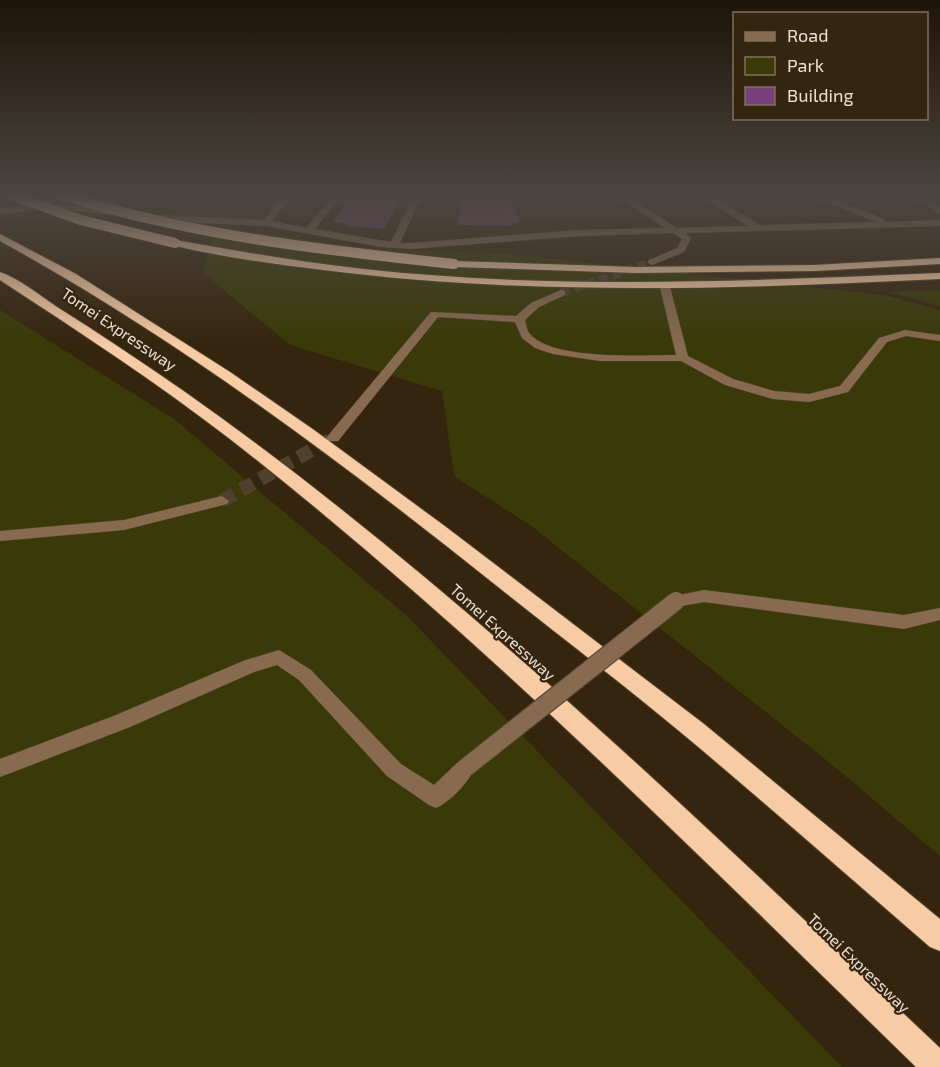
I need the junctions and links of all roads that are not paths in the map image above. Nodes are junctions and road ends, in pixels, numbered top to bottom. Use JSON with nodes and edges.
{"nodes":[{"id":1,"x":14,"y":245,"type":"edge"},
{"id":2,"x":185,"y":245,"type":"edge"},
{"id":3,"x":281,"y":245,"type":"edge"},
{"id":4,"x":394,"y":245,"type":"edge"},
{"id":5,"x":427,"y":245,"type":"edge"},
{"id":6,"x":684,"y":245,"type":"edge"},
{"id":7,"x":940,"y":261,"type":"edge"},
{"id":8,"x":652,"y":262,"type":"tunnel mouth"},
{"id":9,"x":0,"y":275,"type":"edge"},
{"id":10,"x":940,"y":276,"type":"edge"},
{"id":11,"x":665,"y":287,"type":"junction"},
{"id":12,"x":561,"y":293,"type":"tunnel mouth"},
{"id":13,"x":519,"y":319,"type":"junction"},
{"id":14,"x":940,"y":338,"type":"edge"},
{"id":15,"x":683,"y":358,"type":"junction"},
{"id":16,"x":333,"y":438,"type":"tunnel mouth"},
{"id":17,"x":222,"y":501,"type":"tunnel mouth"},
{"id":18,"x":0,"y":536,"type":"edge"},
{"id":19,"x":940,"y":614,"type":"edge"},
{"id":20,"x":0,"y":768,"type":"edge"},
{"id":21,"x":940,"y":938,"type":"edge"},
{"id":22,"x":938,"y":1067,"type":"edge"}],
"edges":[{"from":1,"to":21,"type":"highway","name":"Tomei Expressway"},
{"from":2,"to":11,"type":"highway","bridge":true},
{"from":3,"to":7,"type":"highway","bridge":true},
{"from":4,"to":5,"type":"street"},
{"from":6,"to":8,"type":"street"},
{"from":9,"to":22,"type":"highway","name":"Tomei Expressway"},
{"from":10,"to":11,"type":"highway"},
{"from":11,"to":15,"type":"street"},
{"from":12,"to":13,"type":"street"},
{"from":13,"to":15,"type":"street"},
{"from":13,"to":16,"type":"street"},
{"from":14,"to":15,"type":"street"},
{"from":17,"to":18,"type":"street"},
{"from":19,"to":20,"type":"street","bridge":true}]}
